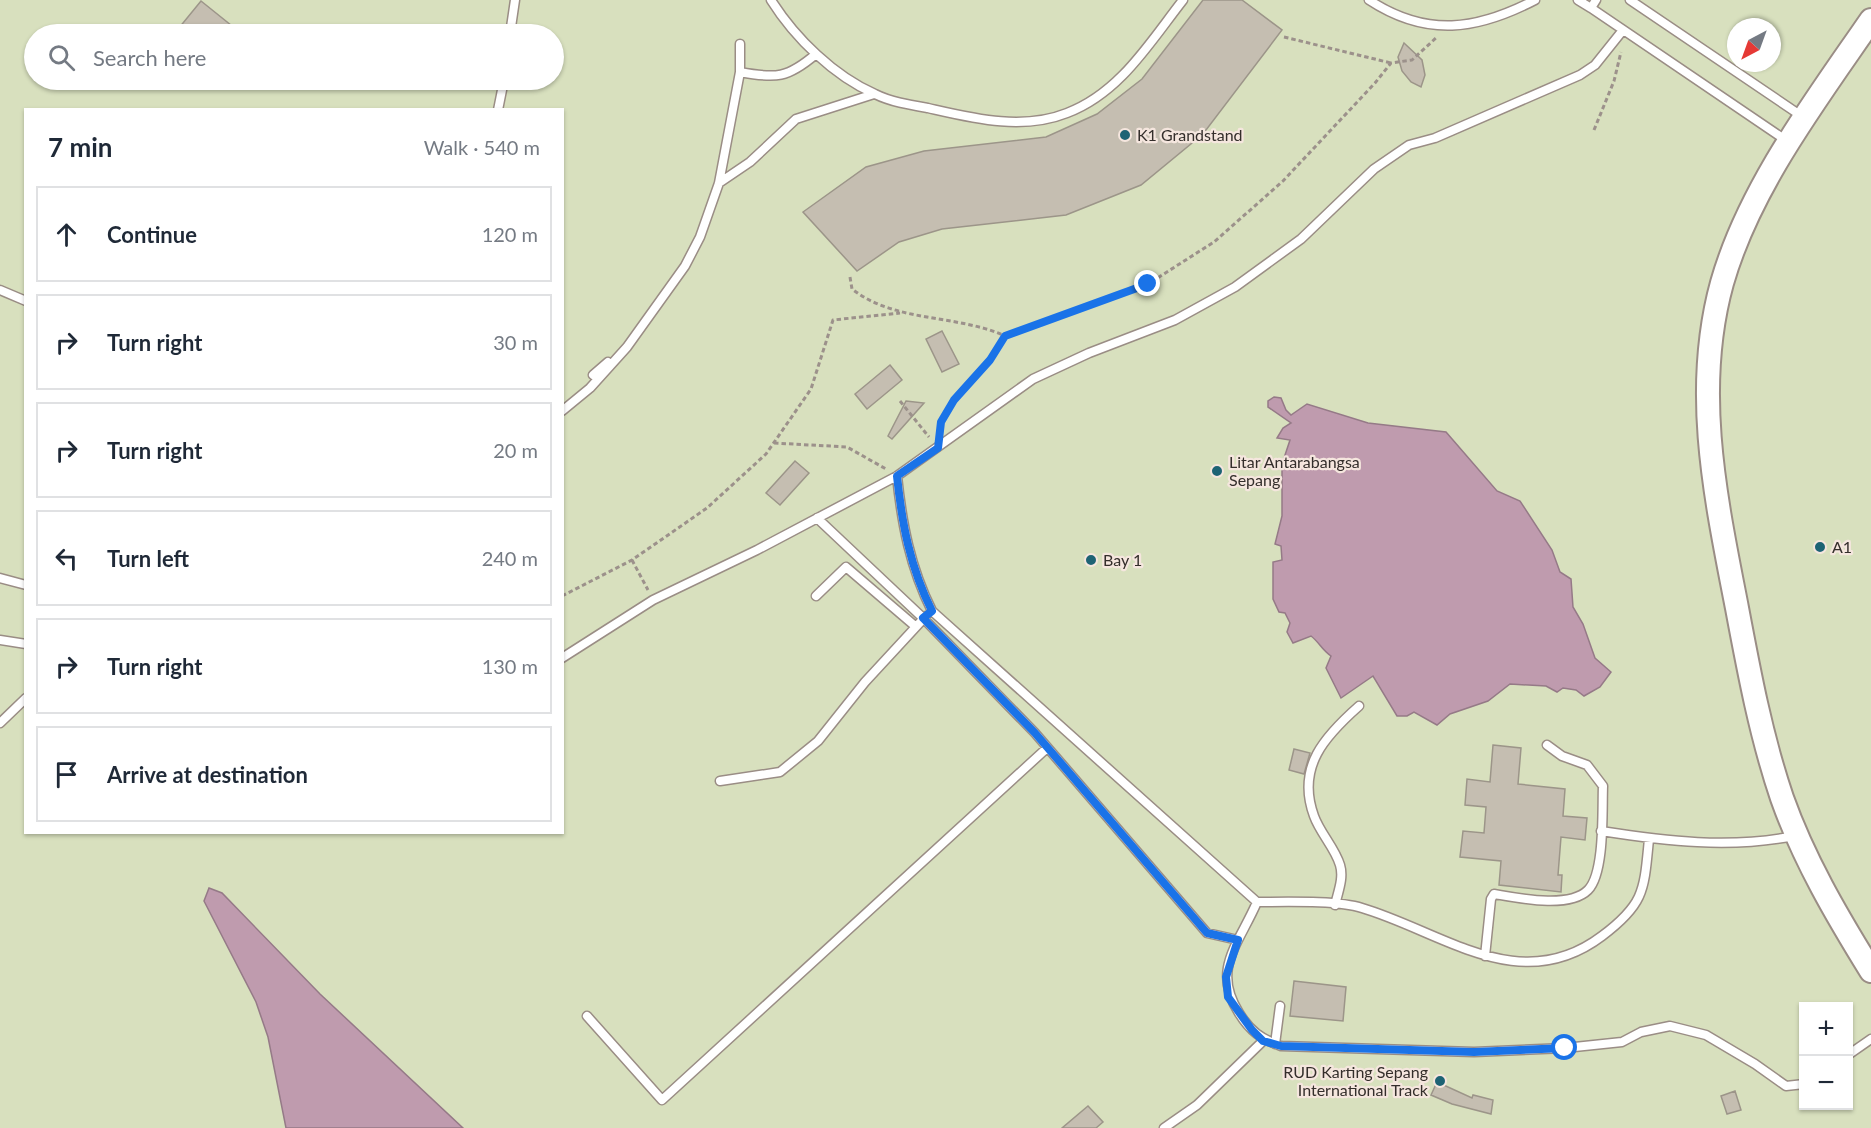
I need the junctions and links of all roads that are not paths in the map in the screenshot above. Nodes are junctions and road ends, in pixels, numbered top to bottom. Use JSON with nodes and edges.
{"nodes":[{"id":1,"x":515,"y":0,"type":"edge"},
{"id":2,"x":771,"y":0,"type":"edge"},
{"id":3,"x":1183,"y":0,"type":"edge"},
{"id":4,"x":1369,"y":0,"type":"edge"},
{"id":5,"x":1536,"y":0,"type":"edge"},
{"id":6,"x":1578,"y":0,"type":"edge"},
{"id":7,"x":1596,"y":0,"type":"edge"},
{"id":8,"x":1630,"y":0,"type":"edge"},
{"id":9,"x":1642,"y":3,"type":"edge"},
{"id":10,"x":1591,"y":8,"type":"junction"},
{"id":11,"x":1871,"y":20,"type":"edge"},
{"id":12,"x":511,"y":24,"type":"edge"},
{"id":13,"x":1623,"y":30,"type":"junction"},
{"id":14,"x":740,"y":45,"type":"dead end"},
{"id":15,"x":816,"y":54,"type":"junction"},
{"id":16,"x":740,"y":72,"type":"junction"},
{"id":17,"x":502,"y":90,"type":"edge"},
{"id":18,"x":874,"y":94,"type":"junction"},
{"id":19,"x":498,"y":108,"type":"edge"},
{"id":20,"x":1805,"y":118,"type":"junction"},
{"id":21,"x":1790,"y":143,"type":"junction"},
{"id":22,"x":720,"y":183,"type":"junction"},
{"id":23,"x":0,"y":290,"type":"edge"},
{"id":24,"x":24,"y":300,"type":"edge"},
{"id":25,"x":627,"y":347,"type":"junction"},
{"id":26,"x":593,"y":375,"type":"dead end"},
{"id":27,"x":564,"y":409,"type":"edge"},
{"id":28,"x":897,"y":476,"type":"junction"},
{"id":29,"x":817,"y":518,"type":"junction"},
{"id":30,"x":0,"y":578,"type":"edge"},
{"id":31,"x":24,"y":584,"type":"edge"},
{"id":32,"x":816,"y":596,"type":"dead end"},
{"id":33,"x":932,"y":611,"type":"junction"},
{"id":34,"x":923,"y":618,"type":"junction"},
{"id":35,"x":915,"y":626,"type":"junction"},
{"id":36,"x":0,"y":640,"type":"edge"},
{"id":37,"x":24,"y":644,"type":"edge"},
{"id":38,"x":564,"y":657,"type":"edge"},
{"id":39,"x":24,"y":700,"type":"edge"},
{"id":40,"x":1359,"y":706,"type":"dead end"},
{"id":41,"x":0,"y":723,"type":"edge"},
{"id":42,"x":1547,"y":745,"type":"dead end"},
{"id":43,"x":1047,"y":748,"type":"junction"},
{"id":44,"x":720,"y":781,"type":"dead end"},
{"id":45,"x":1601,"y":831,"type":"junction"},
{"id":46,"x":1797,"y":835,"type":"junction"},
{"id":47,"x":1649,"y":839,"type":"junction"},
{"id":48,"x":1257,"y":902,"type":"junction"},
{"id":49,"x":1335,"y":905,"type":"junction"},
{"id":50,"x":1238,"y":940,"type":"junction"},
{"id":51,"x":1485,"y":956,"type":"junction"},
{"id":52,"x":1871,"y":971,"type":"edge"},
{"id":53,"x":1280,"y":1006,"type":"dead end"},
{"id":54,"x":587,"y":1016,"type":"dead end"},
{"id":55,"x":1871,"y":1039,"type":"edge"},
{"id":56,"x":1263,"y":1041,"type":"junction"},
{"id":57,"x":1275,"y":1044,"type":"junction"},
{"id":58,"x":1853,"y":1052,"type":"edge"},
{"id":59,"x":1799,"y":1084,"type":"edge"},
{"id":60,"x":1164,"y":1128,"type":"edge"}],
"edges":[{"from":1,"to":12,"type":"lane"},
{"from":2,"to":15,"type":"lane"},
{"from":3,"to":18,"type":"lane"},
{"from":4,"to":5,"type":"lane"},
{"from":6,"to":10,"type":"lane"},
{"from":7,"to":10,"type":"lane"},
{"from":8,"to":9,"type":"lane"},
{"from":9,"to":20,"type":"lane"},
{"from":10,"to":13,"type":"lane"},
{"from":11,"to":20,"type":"street"},
{"from":13,"to":21,"type":"lane"},
{"from":13,"to":28,"type":"lane"},
{"from":14,"to":16,"type":"lane"},
{"from":15,"to":16,"type":"lane"},
{"from":15,"to":18,"type":"lane"},
{"from":16,"to":22,"type":"lane"},
{"from":17,"to":19,"type":"lane"},
{"from":18,"to":22,"type":"lane"},
{"from":20,"to":21,"type":"street"},
{"from":21,"to":46,"type":"street"},
{"from":22,"to":25,"type":"lane"},
{"from":23,"to":24,"type":"lane"},
{"from":25,"to":26,"type":"lane"},
{"from":25,"to":27,"type":"lane"},
{"from":28,"to":29,"type":"lane"},
{"from":28,"to":33,"type":"lane"},
{"from":29,"to":34,"type":"lane"},
{"from":29,"to":38,"type":"lane"},
{"from":30,"to":31,"type":"lane"},
{"from":32,"to":35,"type":"lane"},
{"from":33,"to":34,"type":"lane"},
{"from":33,"to":48,"type":"lane"},
{"from":34,"to":35,"type":"lane"},
{"from":34,"to":43,"type":"lane"},
{"from":35,"to":44,"type":"lane"},
{"from":36,"to":37,"type":"lane"},
{"from":39,"to":41,"type":"lane"},
{"from":40,"to":49,"type":"lane"},
{"from":42,"to":45,"type":"lane"},
{"from":43,"to":50,"type":"lane"},
{"from":43,"to":54,"type":"lane"},
{"from":45,"to":47,"type":"lane"},
{"from":45,"to":51,"type":"lane"},
{"from":46,"to":47,"type":"lane"},
{"from":46,"to":52,"type":"street"},
{"from":47,"to":51,"type":"lane"},
{"from":48,"to":49,"type":"lane"},
{"from":48,"to":50,"type":"lane"},
{"from":49,"to":51,"type":"lane"},
{"from":50,"to":56,"type":"lane"},
{"from":53,"to":57,"type":"lane"},
{"from":55,"to":58,"type":"lane"},
{"from":56,"to":57,"type":"lane"},
{"from":56,"to":60,"type":"lane"},
{"from":57,"to":59,"type":"lane"}]}
